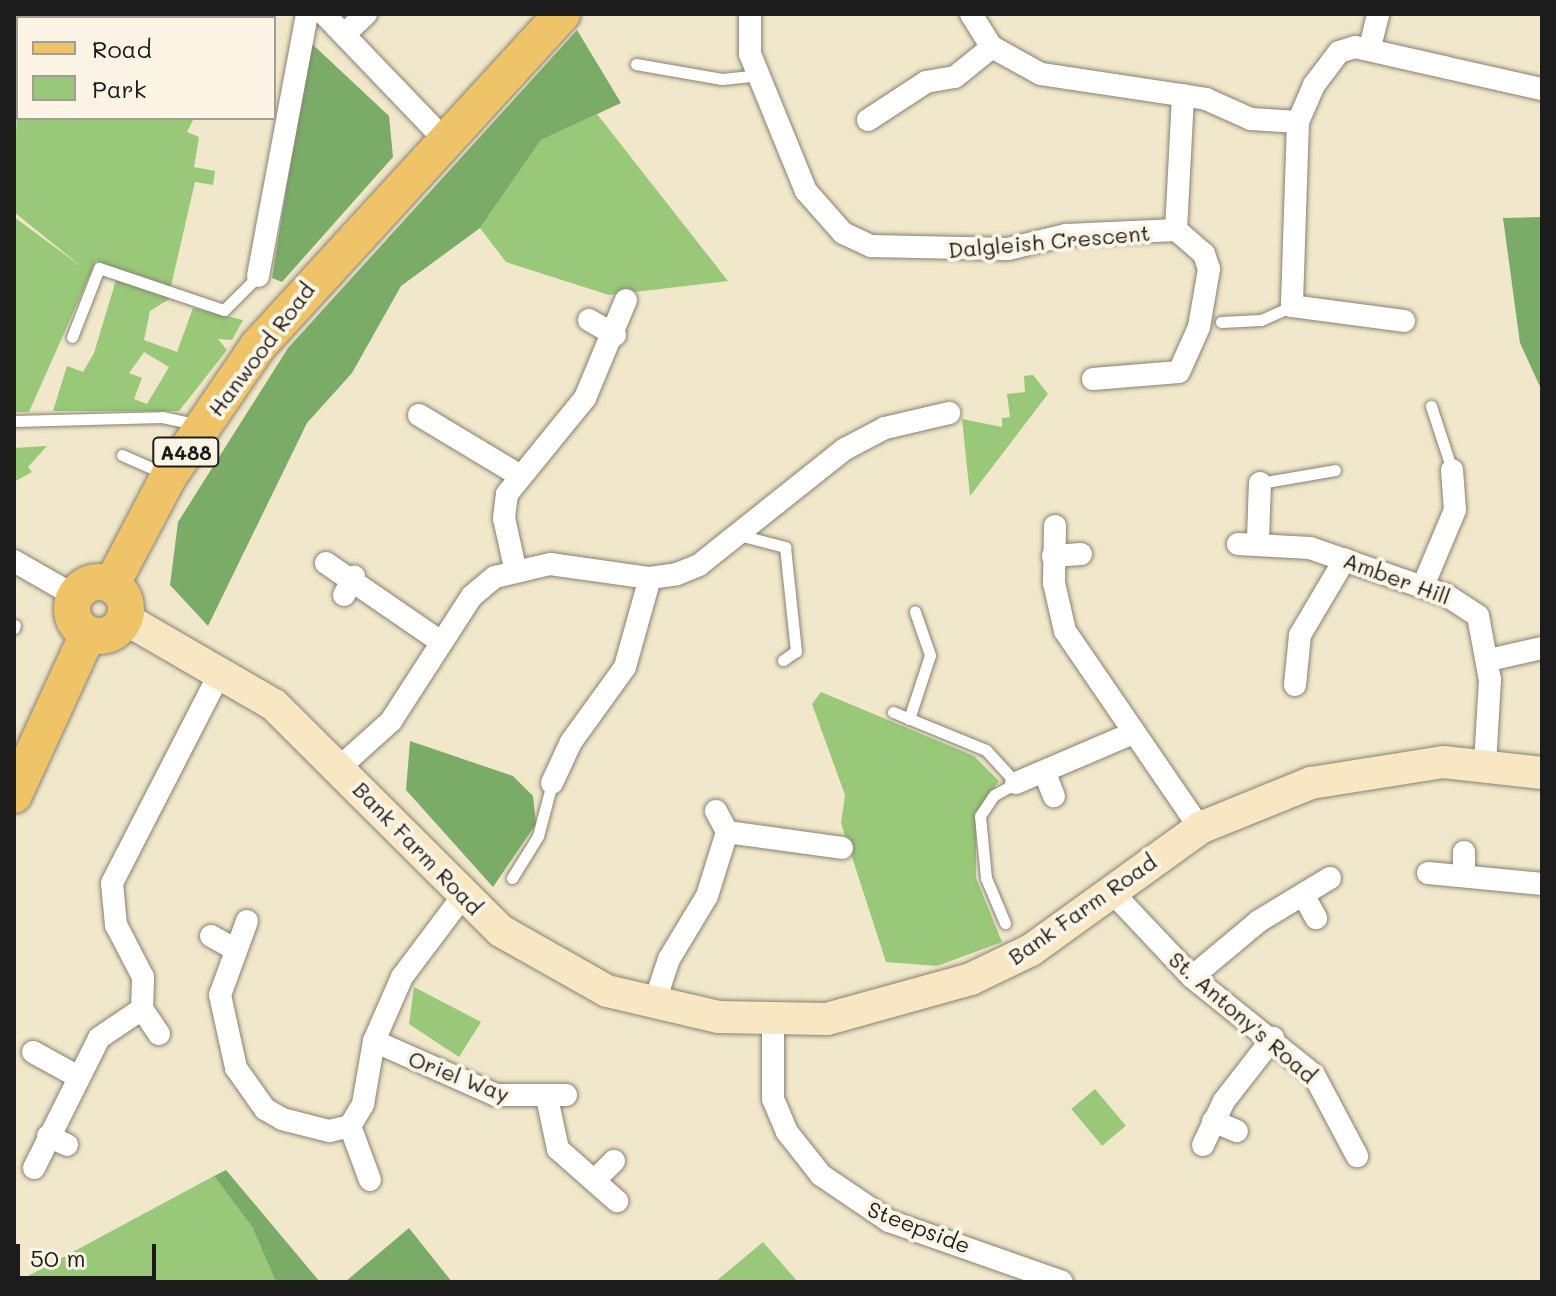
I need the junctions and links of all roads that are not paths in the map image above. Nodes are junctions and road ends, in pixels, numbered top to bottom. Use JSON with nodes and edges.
{"nodes":[{"id":1,"x":307,"y":14,"type":"edge"},
{"id":2,"x":324,"y":14,"type":"edge"},
{"id":3,"x":366,"y":14,"type":"edge"},
{"id":4,"x":562,"y":14,"type":"edge"},
{"id":5,"x":750,"y":14,"type":"edge"},
{"id":6,"x":971,"y":14,"type":"edge"},
{"id":7,"x":1378,"y":14,"type":"edge"},
{"id":8,"x":346,"y":33,"type":"junction"},
{"id":9,"x":992,"y":47,"type":"junction"},
{"id":10,"x":1370,"y":47,"type":"junction"},
{"id":11,"x":636,"y":64,"type":"dead end"},
{"id":12,"x":758,"y":75,"type":"junction"},
{"id":13,"x":1542,"y":89,"type":"edge"},
{"id":14,"x":1183,"y":95,"type":"junction"},
{"id":15,"x":868,"y":120,"type":"dead end"},
{"id":16,"x":1298,"y":122,"type":"junction"},
{"id":17,"x":444,"y":139,"type":"junction"},
{"id":18,"x":1176,"y":230,"type":"junction"},
{"id":19,"x":258,"y":276,"type":"joint"},
{"id":20,"x":626,"y":300,"type":"dead end"},
{"id":21,"x":1292,"y":306,"type":"junction"},
{"id":22,"x":589,"y":320,"type":"dead end"},
{"id":23,"x":1404,"y":321,"type":"dead end"},
{"id":24,"x":1221,"y":322,"type":"dead end"},
{"id":25,"x":615,"y":335,"type":"junction"},
{"id":26,"x":72,"y":337,"type":"dead end"},
{"id":27,"x":1093,"y":379,"type":"dead end"},
{"id":28,"x":1431,"y":406,"type":"dead end"},
{"id":29,"x":949,"y":413,"type":"dead end"},
{"id":30,"x":419,"y":415,"type":"dead end"},
{"id":31,"x":14,"y":421,"type":"edge"},
{"id":32,"x":203,"y":426,"type":"junction"},
{"id":33,"x":122,"y":455,"type":"dead end"},
{"id":34,"x":1335,"y":470,"type":"dead end"},
{"id":35,"x":1452,"y":470,"type":"joint"},
{"id":36,"x":517,"y":474,"type":"junction"},
{"id":37,"x":169,"y":476,"type":"junction"},
{"id":38,"x":1260,"y":483,"type":"joint"},
{"id":39,"x":1055,"y":526,"type":"dead end"},
{"id":40,"x":734,"y":534,"type":"junction"},
{"id":41,"x":1081,"y":554,"type":"dead end"},
{"id":42,"x":1053,"y":556,"type":"junction"},
{"id":43,"x":1345,"y":559,"type":"junction"},
{"id":44,"x":14,"y":561,"type":"edge"},
{"id":45,"x":326,"y":563,"type":"dead end"},
{"id":46,"x":515,"y":568,"type":"junction"},
{"id":47,"x":650,"y":578,"type":"junction"},
{"id":48,"x":112,"y":584,"type":"junction"},
{"id":49,"x":1423,"y":586,"type":"junction"},
{"id":50,"x":75,"y":596,"type":"junction"},
{"id":51,"x":915,"y":612,"type":"dead end"},
{"id":52,"x":124,"y":618,"type":"junction"},
{"id":53,"x":88,"y":634,"type":"junction"},
{"id":54,"x":441,"y":642,"type":"junction"},
{"id":55,"x":1542,"y":648,"type":"edge"},
{"id":56,"x":783,"y":660,"type":"dead end"},
{"id":57,"x":1489,"y":660,"type":"junction"},
{"id":58,"x":221,"y":671,"type":"junction"},
{"id":59,"x":1295,"y":685,"type":"dead end"},
{"id":60,"x":893,"y":712,"type":"dead end"},
{"id":61,"x":909,"y":719,"type":"junction"},
{"id":62,"x":1133,"y":733,"type":"junction"},
{"id":63,"x":1485,"y":764,"type":"junction"},
{"id":64,"x":340,"y":767,"type":"junction"},
{"id":65,"x":1045,"y":773,"type":"junction"},
{"id":66,"x":1542,"y":773,"type":"edge"},
{"id":67,"x":552,"y":783,"type":"joint"},
{"id":68,"x":1016,"y":783,"type":"junction"},
{"id":69,"x":14,"y":795,"type":"edge"},
{"id":70,"x":1054,"y":796,"type":"dead end"},
{"id":71,"x":716,"y":811,"type":"dead end"},
{"id":72,"x":1200,"y":828,"type":"junction"},
{"id":73,"x":727,"y":832,"type":"junction"},
{"id":74,"x":830,"y":840,"type":"dead end"},
{"id":75,"x":1428,"y":873,"type":"dead end"},
{"id":76,"x":512,"y":878,"type":"dead end"},
{"id":77,"x":1330,"y":878,"type":"dead end"},
{"id":78,"x":1542,"y":884,"type":"edge"},
{"id":79,"x":1111,"y":891,"type":"junction"},
{"id":80,"x":462,"y":897,"type":"junction"},
{"id":81,"x":247,"y":921,"type":"dead end"},
{"id":82,"x":1005,"y":923,"type":"dead end"},
{"id":83,"x":211,"y":936,"type":"dead end"},
{"id":84,"x":233,"y":948,"type":"junction"},
{"id":85,"x":1192,"y":977,"type":"junction"},
{"id":86,"x":654,"y":1004,"type":"junction"},
{"id":87,"x":142,"y":1009,"type":"junction"},
{"id":88,"x":773,"y":1021,"type":"junction"},
{"id":89,"x":159,"y":1034,"type":"dead end"},
{"id":90,"x":1273,"y":1038,"type":"junction"},
{"id":91,"x":374,"y":1041,"type":"junction"},
{"id":92,"x":33,"y":1052,"type":"dead end"},
{"id":93,"x":75,"y":1075,"type":"junction"},
{"id":94,"x":1213,"y":1121,"type":"junction"},
{"id":95,"x":350,"y":1126,"type":"junction"},
{"id":96,"x":1237,"y":1131,"type":"dead end"},
{"id":97,"x":1203,"y":1145,"type":"dead end"},
{"id":98,"x":1357,"y":1156,"type":"dead end"},
{"id":99,"x":614,"y":1161,"type":"dead end"},
{"id":100,"x":34,"y":1168,"type":"dead end"},
{"id":101,"x":597,"y":1178,"type":"junction"},
{"id":102,"x":370,"y":1180,"type":"dead end"},
{"id":103,"x":617,"y":1201,"type":"dead end"},
{"id":104,"x":1050,"y":1280,"type":"edge"}],
"edges":[{"from":1,"to":19,"type":"street"},
{"from":2,"to":8,"type":"street"},
{"from":3,"to":8,"type":"street"},
{"from":4,"to":17,"type":"main road","number":"A488"},
{"from":5,"to":12,"type":"street","name":"Dalgleish Crescent"},
{"from":6,"to":9,"type":"street"},
{"from":7,"to":10,"type":"street"},
{"from":8,"to":17,"type":"street"},
{"from":9,"to":14,"type":"street"},
{"from":9,"to":15,"type":"street"},
{"from":10,"to":13,"type":"street"},
{"from":10,"to":16,"type":"street"},
{"from":11,"to":12,"type":"lane"},
{"from":12,"to":18,"type":"street","name":"Dalgleish Crescent"},
{"from":14,"to":16,"type":"street"},
{"from":14,"to":18,"type":"street","name":"Dalgleish Crescent"},
{"from":16,"to":21,"type":"street"},
{"from":17,"to":32,"type":"main road","name":"Hanwood Road","number":"A488"},
{"from":18,"to":27,"type":"street"},
{"from":19,"to":26,"type":"lane"},
{"from":20,"to":25,"type":"street"},
{"from":21,"to":23,"type":"street"},
{"from":21,"to":24,"type":"lane"},
{"from":22,"to":25,"type":"street"},
{"from":25,"to":36,"type":"street"},
{"from":28,"to":35,"type":"lane"},
{"from":29,"to":40,"type":"street"},
{"from":30,"to":36,"type":"street"},
{"from":31,"to":32,"type":"lane"},
{"from":32,"to":37,"type":"main road","name":"Hanwood Road","number":"A488"},
{"from":33,"to":37,"type":"lane"},
{"from":34,"to":38,"type":"lane"},
{"from":35,"to":49,"type":"street"},
{"from":36,"to":46,"type":"street"},
{"from":37,"to":48,"type":"main road","name":"Hanwood Road","number":"A488"},
{"from":38,"to":43,"type":"street","name":"Amber Hill"},
{"from":39,"to":42,"type":"street"},
{"from":40,"to":47,"type":"street"},
{"from":40,"to":56,"type":"lane"},
{"from":41,"to":42,"type":"street"},
{"from":42,"to":62,"type":"street"},
{"from":43,"to":49,"type":"street","name":"Amber Hill"},
{"from":43,"to":59,"type":"street"},
{"from":44,"to":50,"type":"street"},
{"from":45,"to":54,"type":"street"},
{"from":46,"to":47,"type":"street"},
{"from":46,"to":54,"type":"street"},
{"from":47,"to":67,"type":"street"},
{"from":48,"to":50,"type":"main road"},
{"from":48,"to":52,"type":"main road"},
{"from":49,"to":57,"type":"street","name":"Amber Hill"},
{"from":50,"to":53,"type":"main road"},
{"from":51,"to":61,"type":"lane"},
{"from":52,"to":53,"type":"main road"},
{"from":52,"to":58,"type":"street","name":"Bank Farm Road"},
{"from":53,"to":69,"type":"main road"},
{"from":54,"to":64,"type":"street"},
{"from":55,"to":57,"type":"street"},
{"from":57,"to":63,"type":"street","name":"Amber Hill"},
{"from":58,"to":64,"type":"street","name":"Bank Farm Road"},
{"from":58,"to":87,"type":"street"},
{"from":60,"to":61,"type":"lane"},
{"from":61,"to":68,"type":"lane"},
{"from":62,"to":65,"type":"street"},
{"from":62,"to":72,"type":"street"},
{"from":63,"to":66,"type":"street","name":"Bank Farm Road"},
{"from":63,"to":72,"type":"street","name":"Bank Farm Road"},
{"from":64,"to":80,"type":"street","name":"Bank Farm Road"},
{"from":65,"to":68,"type":"street"},
{"from":65,"to":70,"type":"street"},
{"from":67,"to":76,"type":"lane"},
{"from":68,"to":82,"type":"lane"},
{"from":71,"to":73,"type":"street"},
{"from":72,"to":79,"type":"street","name":"Bank Farm Road"},
{"from":73,"to":74,"type":"street"},
{"from":73,"to":86,"type":"street"},
{"from":75,"to":78,"type":"street"},
{"from":77,"to":85,"type":"street"},
{"from":79,"to":85,"type":"street","name":"St. Antony's Road"},
{"from":79,"to":88,"type":"street","name":"Bank Farm Road"},
{"from":80,"to":86,"type":"street","name":"Bank Farm Road"},
{"from":80,"to":91,"type":"street"},
{"from":81,"to":84,"type":"street"},
{"from":83,"to":84,"type":"street"},
{"from":84,"to":95,"type":"street"},
{"from":85,"to":90,"type":"street","name":"St. Antony's Road"},
{"from":86,"to":88,"type":"street","name":"Bank Farm Road"},
{"from":87,"to":89,"type":"street"},
{"from":87,"to":93,"type":"street"},
{"from":88,"to":104,"type":"street","name":"Steepside"},
{"from":90,"to":94,"type":"street"},
{"from":90,"to":98,"type":"street","name":"St. Antony's Road"},
{"from":91,"to":95,"type":"street"},
{"from":91,"to":101,"type":"street","name":"Oriel Way"},
{"from":92,"to":93,"type":"street"},
{"from":93,"to":100,"type":"street"},
{"from":94,"to":96,"type":"street"},
{"from":94,"to":97,"type":"street"},
{"from":95,"to":102,"type":"street"},
{"from":99,"to":101,"type":"street"},
{"from":101,"to":103,"type":"street","name":"Oriel Way"}]}
